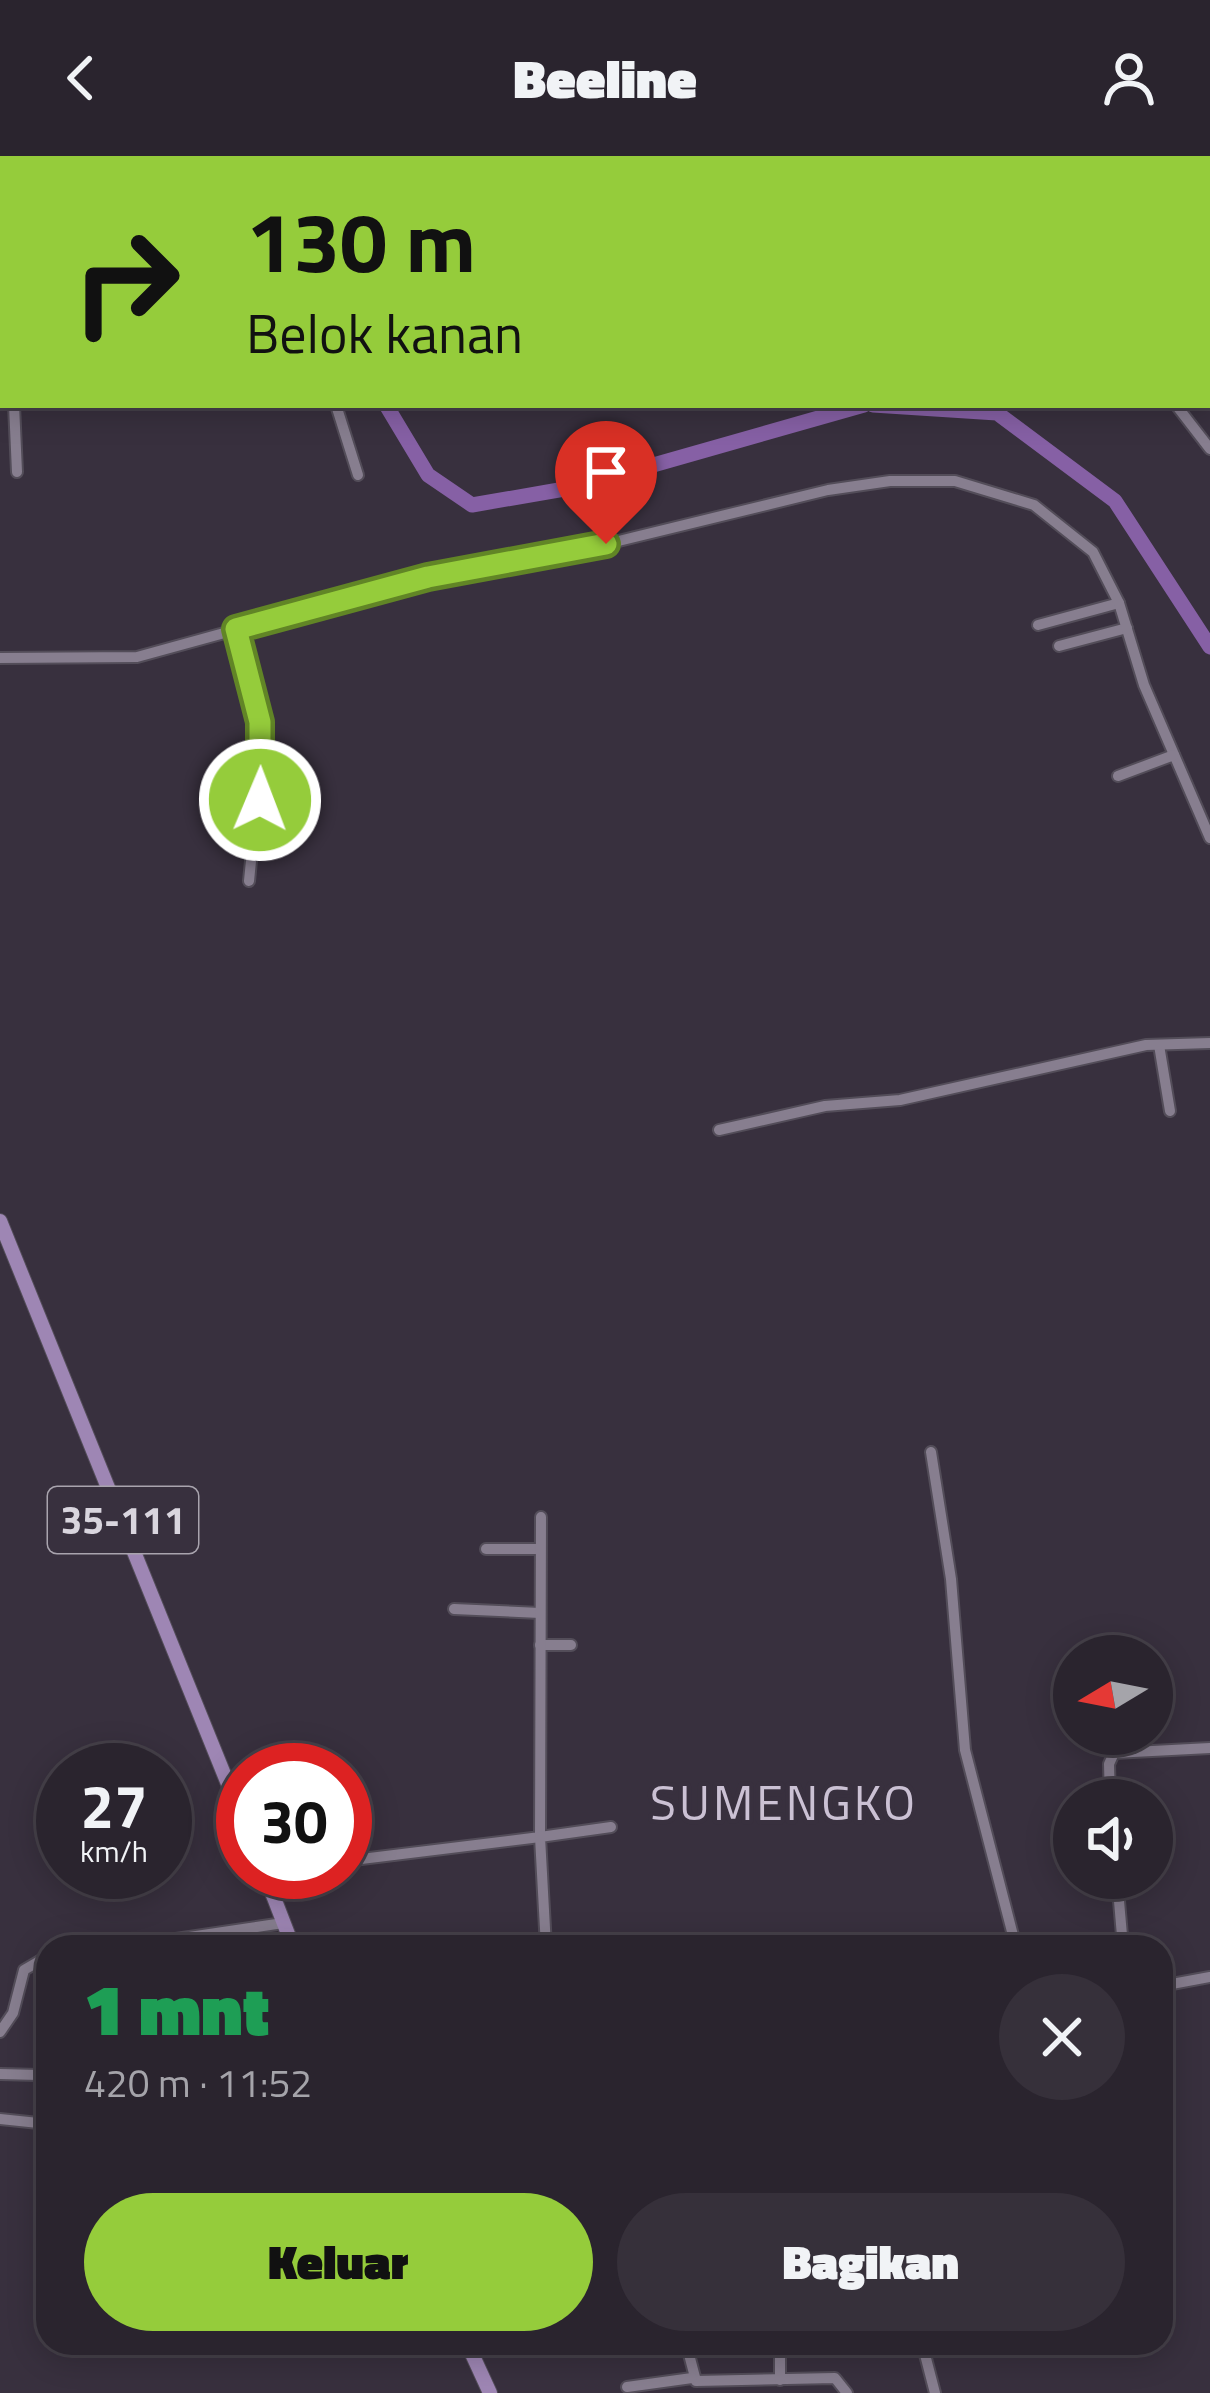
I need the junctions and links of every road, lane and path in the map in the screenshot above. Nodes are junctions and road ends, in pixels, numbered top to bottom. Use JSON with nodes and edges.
{"nodes":[{"id":1,"x":7,"y":408,"type":"edge"},
{"id":2,"x":337,"y":408,"type":"edge"},
{"id":3,"x":1178,"y":408,"type":"edge"},
{"id":4,"x":1210,"y":449,"type":"edge"},
{"id":5,"x":17,"y":472,"type":"dead end"},
{"id":6,"x":358,"y":475,"type":"dead end"},
{"id":7,"x":1119,"y":604,"type":"junction"},
{"id":8,"x":1037,"y":625,"type":"dead end"},
{"id":9,"x":1127,"y":628,"type":"junction"},
{"id":10,"x":236,"y":629,"type":"junction"},
{"id":11,"x":1059,"y":646,"type":"dead end"},
{"id":12,"x":0,"y":658,"type":"edge"},
{"id":13,"x":1174,"y":755,"type":"junction"},
{"id":14,"x":1118,"y":776,"type":"dead end"},
{"id":15,"x":1210,"y":838,"type":"edge"},
{"id":16,"x":249,"y":881,"type":"dead end"},
{"id":17,"x":1210,"y":1043,"type":"edge"},
{"id":18,"x":1159,"y":1045,"type":"junction"},
{"id":19,"x":1171,"y":1111,"type":"dead end"},
{"id":20,"x":719,"y":1130,"type":"dead end"},
{"id":21,"x":0,"y":1221,"type":"edge"},
{"id":22,"x":931,"y":1453,"type":"dead end"},
{"id":23,"x":541,"y":1517,"type":"dead end"},
{"id":24,"x":486,"y":1549,"type":"dead end"},
{"id":25,"x":539,"y":1549,"type":"junction"},
{"id":26,"x":454,"y":1609,"type":"dead end"},
{"id":27,"x":540,"y":1613,"type":"junction"},
{"id":28,"x":540,"y":1645,"type":"junction"},
{"id":29,"x":571,"y":1646,"type":"dead end"},
{"id":30,"x":1210,"y":1748,"type":"edge"},
{"id":31,"x":216,"y":1753,"type":"edge"},
{"id":32,"x":1110,"y":1779,"type":"edge"},
{"id":33,"x":611,"y":1826,"type":"dead end"},
{"id":34,"x":540,"y":1837,"type":"junction"},
{"id":35,"x":372,"y":1858,"type":"edge"},
{"id":36,"x":275,"y":1899,"type":"edge"},
{"id":37,"x":1119,"y":1899,"type":"edge"},
{"id":38,"x":283,"y":1923,"type":"junction"},
{"id":39,"x":204,"y":1935,"type":"edge"},
{"id":40,"x":288,"y":1935,"type":"edge"},
{"id":41,"x":545,"y":1935,"type":"edge"},
{"id":42,"x":1013,"y":1935,"type":"edge"},
{"id":43,"x":1122,"y":1935,"type":"edge"},
{"id":44,"x":36,"y":1963,"type":"edge"},
{"id":45,"x":1210,"y":1978,"type":"edge"},
{"id":46,"x":1173,"y":1984,"type":"edge"},
{"id":47,"x":0,"y":2032,"type":"edge"},
{"id":48,"x":0,"y":2074,"type":"edge"},
{"id":49,"x":36,"y":2074,"type":"edge"},
{"id":50,"x":0,"y":2119,"type":"edge"},
{"id":51,"x":36,"y":2124,"type":"edge"},
{"id":52,"x":472,"y":2355,"type":"edge"},
{"id":53,"x":688,"y":2355,"type":"edge"},
{"id":54,"x":780,"y":2355,"type":"edge"},
{"id":55,"x":924,"y":2355,"type":"edge"},
{"id":56,"x":692,"y":2378,"type":"junction"},
{"id":57,"x":780,"y":2380,"type":"junction"},
{"id":58,"x":627,"y":2387,"type":"dead end"},
{"id":59,"x":931,"y":2392,"type":"edge"},
{"id":60,"x":490,"y":2393,"type":"edge"},
{"id":61,"x":848,"y":2393,"type":"edge"}],
"edges":[{"from":1,"to":5,"type":"street"},
{"from":2,"to":6,"type":"street"},
{"from":3,"to":4,"type":"street"},
{"from":7,"to":8,"type":"street"},
{"from":7,"to":9,"type":"street"},
{"from":7,"to":10,"type":"street"},
{"from":9,"to":11,"type":"street"},
{"from":9,"to":13,"type":"street"},
{"from":10,"to":12,"type":"street"},
{"from":10,"to":16,"type":"street"},
{"from":13,"to":14,"type":"street"},
{"from":13,"to":15,"type":"street"},
{"from":17,"to":18,"type":"street"},
{"from":18,"to":19,"type":"street"},
{"from":18,"to":20,"type":"street"},
{"from":21,"to":31,"type":"main road","number":"35-111"},
{"from":22,"to":42,"type":"street"},
{"from":23,"to":25,"type":"street"},
{"from":24,"to":25,"type":"street"},
{"from":25,"to":27,"type":"street"},
{"from":26,"to":27,"type":"street"},
{"from":27,"to":28,"type":"street"},
{"from":28,"to":29,"type":"street"},
{"from":28,"to":34,"type":"street"},
{"from":30,"to":32,"type":"street"},
{"from":33,"to":34,"type":"street"},
{"from":34,"to":35,"type":"street"},
{"from":34,"to":41,"type":"street"},
{"from":36,"to":38,"type":"main road"},
{"from":37,"to":43,"type":"street"},
{"from":38,"to":39,"type":"street"},
{"from":38,"to":40,"type":"main road"},
{"from":44,"to":47,"type":"street"},
{"from":45,"to":46,"type":"street"},
{"from":48,"to":49,"type":"street"},
{"from":50,"to":51,"type":"street"},
{"from":52,"to":60,"type":"main road"},
{"from":53,"to":56,"type":"street"},
{"from":54,"to":57,"type":"street"},
{"from":55,"to":59,"type":"street"},
{"from":56,"to":57,"type":"street"},
{"from":56,"to":58,"type":"street"},
{"from":57,"to":61,"type":"street"}]}
